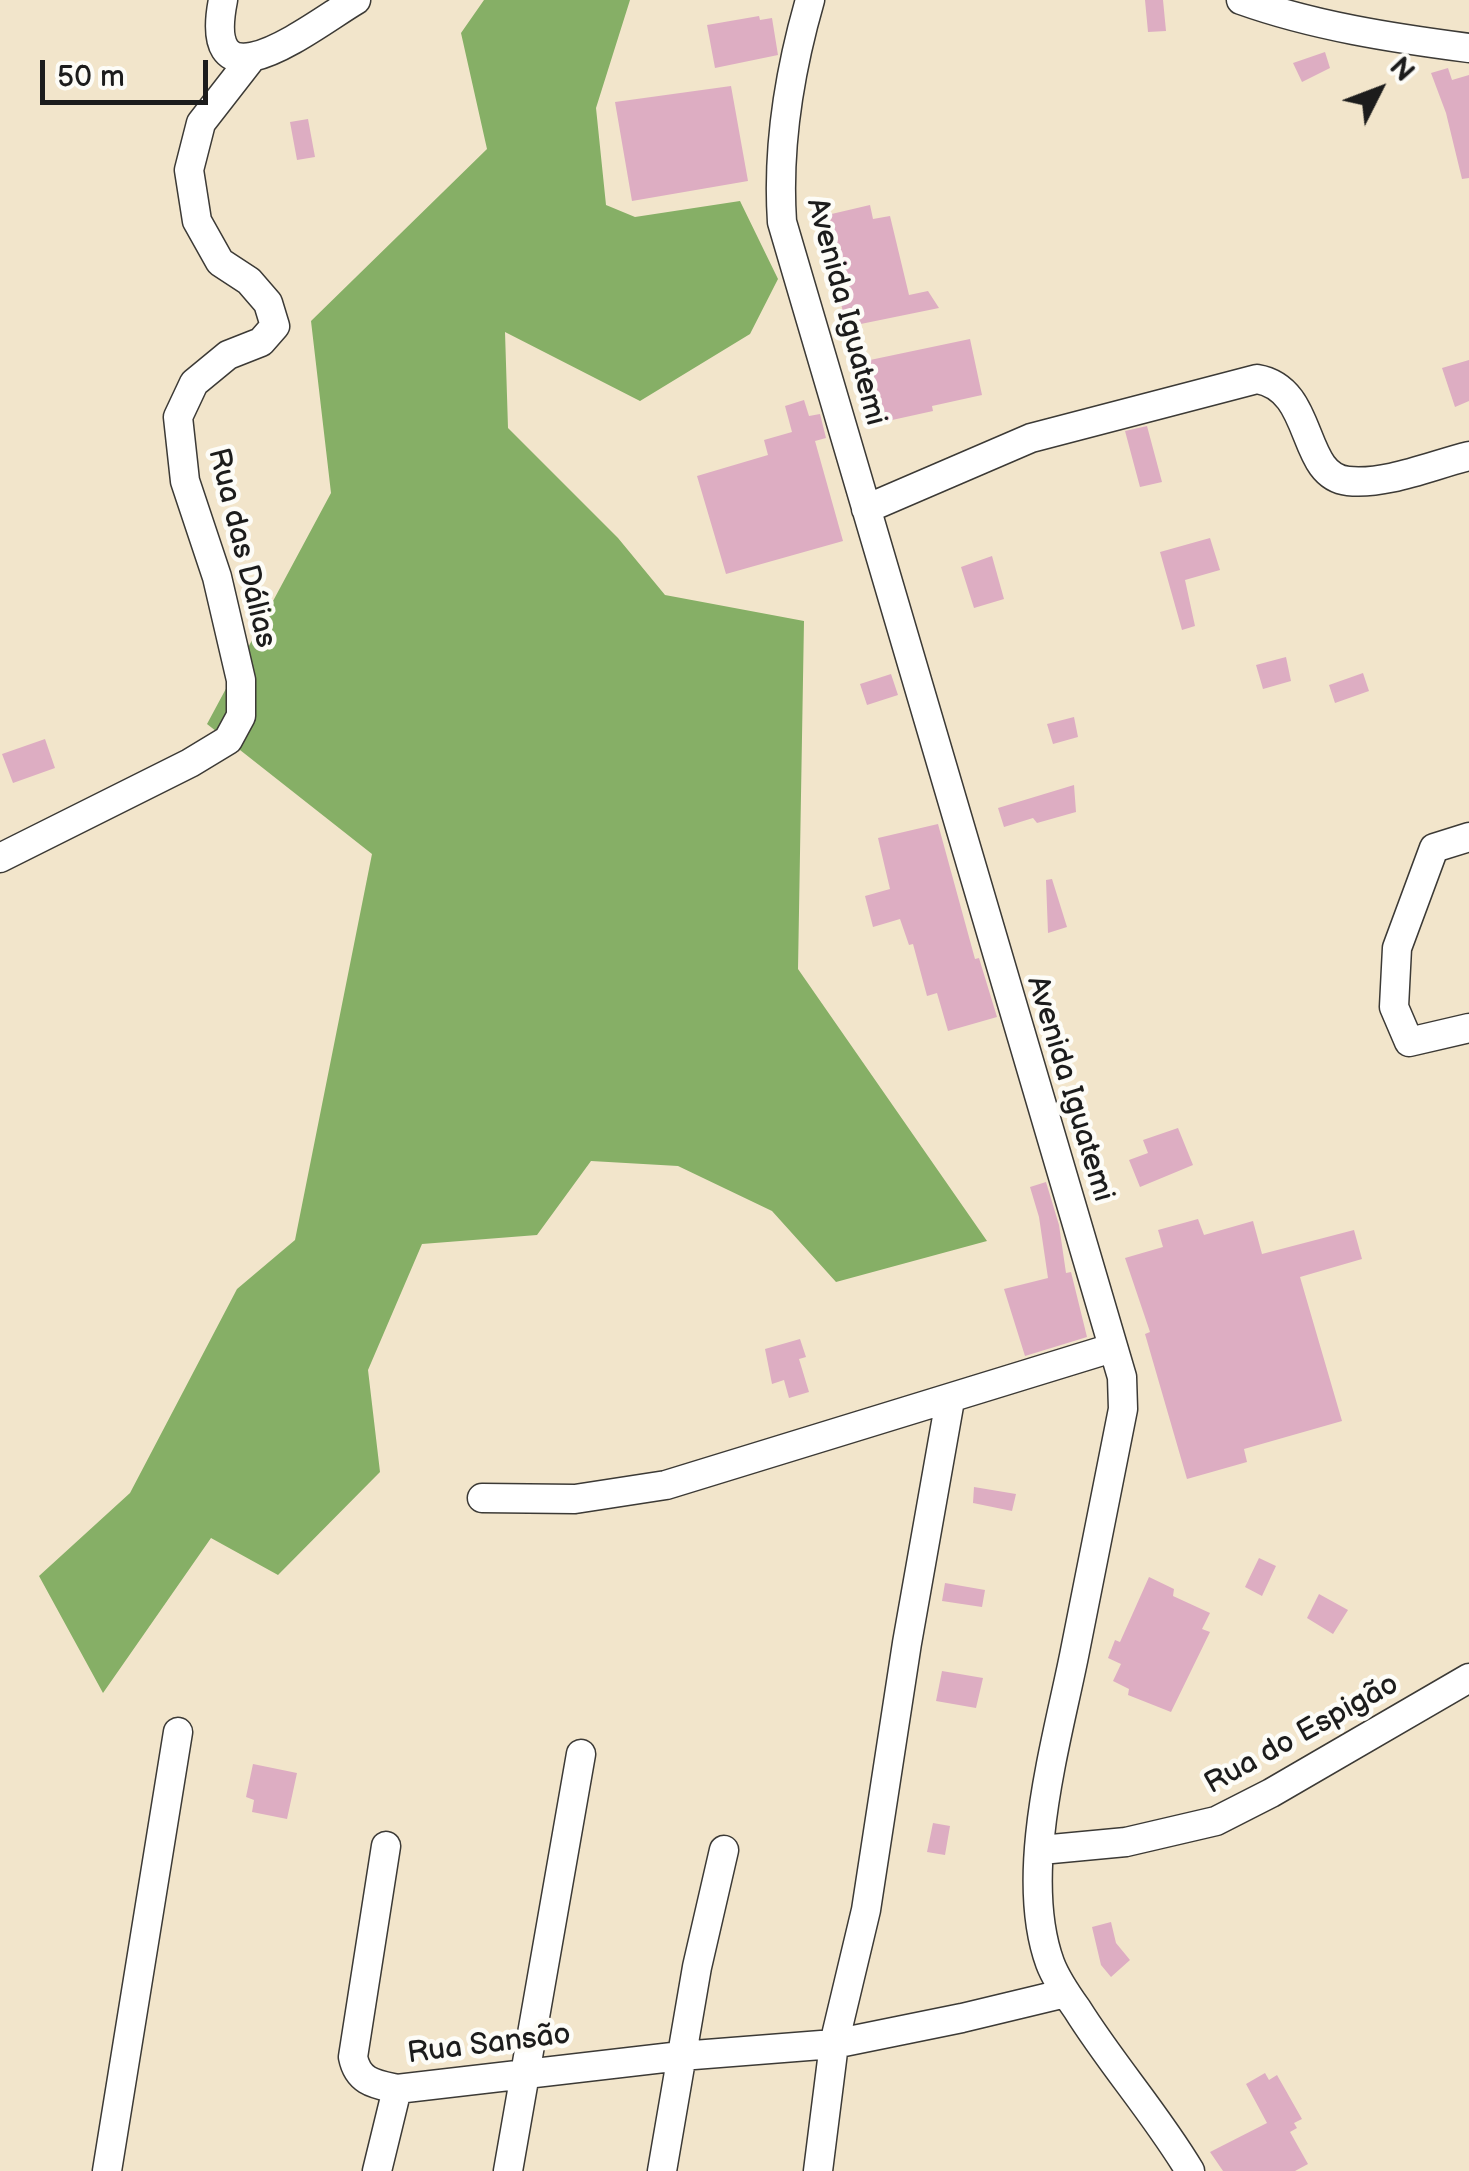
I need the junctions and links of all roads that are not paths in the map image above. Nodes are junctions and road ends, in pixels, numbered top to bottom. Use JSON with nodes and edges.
{"nodes":[{"id":1,"x":223,"y":0,"type":"edge"},
{"id":2,"x":356,"y":0,"type":"edge"},
{"id":3,"x":810,"y":0,"type":"edge"},
{"id":4,"x":1240,"y":0,"type":"edge"},
{"id":5,"x":1276,"y":6,"type":"edge"},
{"id":6,"x":1469,"y":48,"type":"edge"},
{"id":7,"x":250,"y":60,"type":"junction"},
{"id":8,"x":1469,"y":456,"type":"edge"},
{"id":9,"x":866,"y":509,"type":"junction"},
{"id":10,"x":1469,"y":837,"type":"edge"},
{"id":11,"x":0,"y":858,"type":"edge"},
{"id":12,"x":1469,"y":1028,"type":"edge"},
{"id":13,"x":1112,"y":1348,"type":"junction"},
{"id":14,"x":950,"y":1400,"type":"junction"},
{"id":15,"x":482,"y":1498,"type":"dead end"},
{"id":16,"x":1469,"y":1678,"type":"edge"},
{"id":17,"x":178,"y":1732,"type":"dead end"},
{"id":18,"x":580,"y":1754,"type":"dead end"},
{"id":19,"x":386,"y":1846,"type":"dead end"},
{"id":20,"x":724,"y":1850,"type":"dead end"},
{"id":21,"x":1041,"y":1850,"type":"junction"},
{"id":22,"x":1066,"y":1993,"type":"junction"},
{"id":23,"x":834,"y":2044,"type":"junction"},
{"id":24,"x":681,"y":2056,"type":"junction"},
{"id":25,"x":524,"y":2073,"type":"junction"},
{"id":26,"x":397,"y":2089,"type":"junction"},
{"id":27,"x":107,"y":2171,"type":"edge"},
{"id":28,"x":376,"y":2171,"type":"edge"},
{"id":29,"x":508,"y":2171,"type":"edge"},
{"id":30,"x":662,"y":2171,"type":"edge"},
{"id":31,"x":818,"y":2171,"type":"edge"},
{"id":32,"x":1190,"y":2171,"type":"edge"}],
"edges":[{"from":1,"to":7,"type":"street"},
{"from":2,"to":7,"type":"street"},
{"from":3,"to":9,"type":"street","name":"Avenida Iguatemi"},
{"from":4,"to":5,"type":"street"},
{"from":5,"to":6,"type":"street"},
{"from":7,"to":11,"type":"street","name":"Rua das Dálias"},
{"from":8,"to":9,"type":"street"},
{"from":9,"to":13,"type":"street","name":"Avenida Iguatemi"},
{"from":10,"to":12,"type":"street"},
{"from":13,"to":14,"type":"street"},
{"from":13,"to":21,"type":"street","name":"Avenida Iguatemi"},
{"from":14,"to":15,"type":"street"},
{"from":14,"to":23,"type":"street"},
{"from":16,"to":21,"type":"street","name":"Rua do Espigão"},
{"from":17,"to":27,"type":"street"},
{"from":18,"to":25,"type":"street"},
{"from":19,"to":26,"type":"street","name":"Rua Sansão"},
{"from":20,"to":24,"type":"street"},
{"from":21,"to":22,"type":"street","name":"Avenida Iguatemi"},
{"from":22,"to":23,"type":"street","name":"Rua Sansão"},
{"from":22,"to":32,"type":"street","name":"Avenida Iguatemi"},
{"from":23,"to":24,"type":"street","name":"Rua Sansão"},
{"from":23,"to":31,"type":"street"},
{"from":24,"to":25,"type":"street","name":"Rua Sansão"},
{"from":24,"to":30,"type":"street"},
{"from":25,"to":26,"type":"street","name":"Rua Sansão"},
{"from":25,"to":29,"type":"street"},
{"from":26,"to":28,"type":"street"}]}
